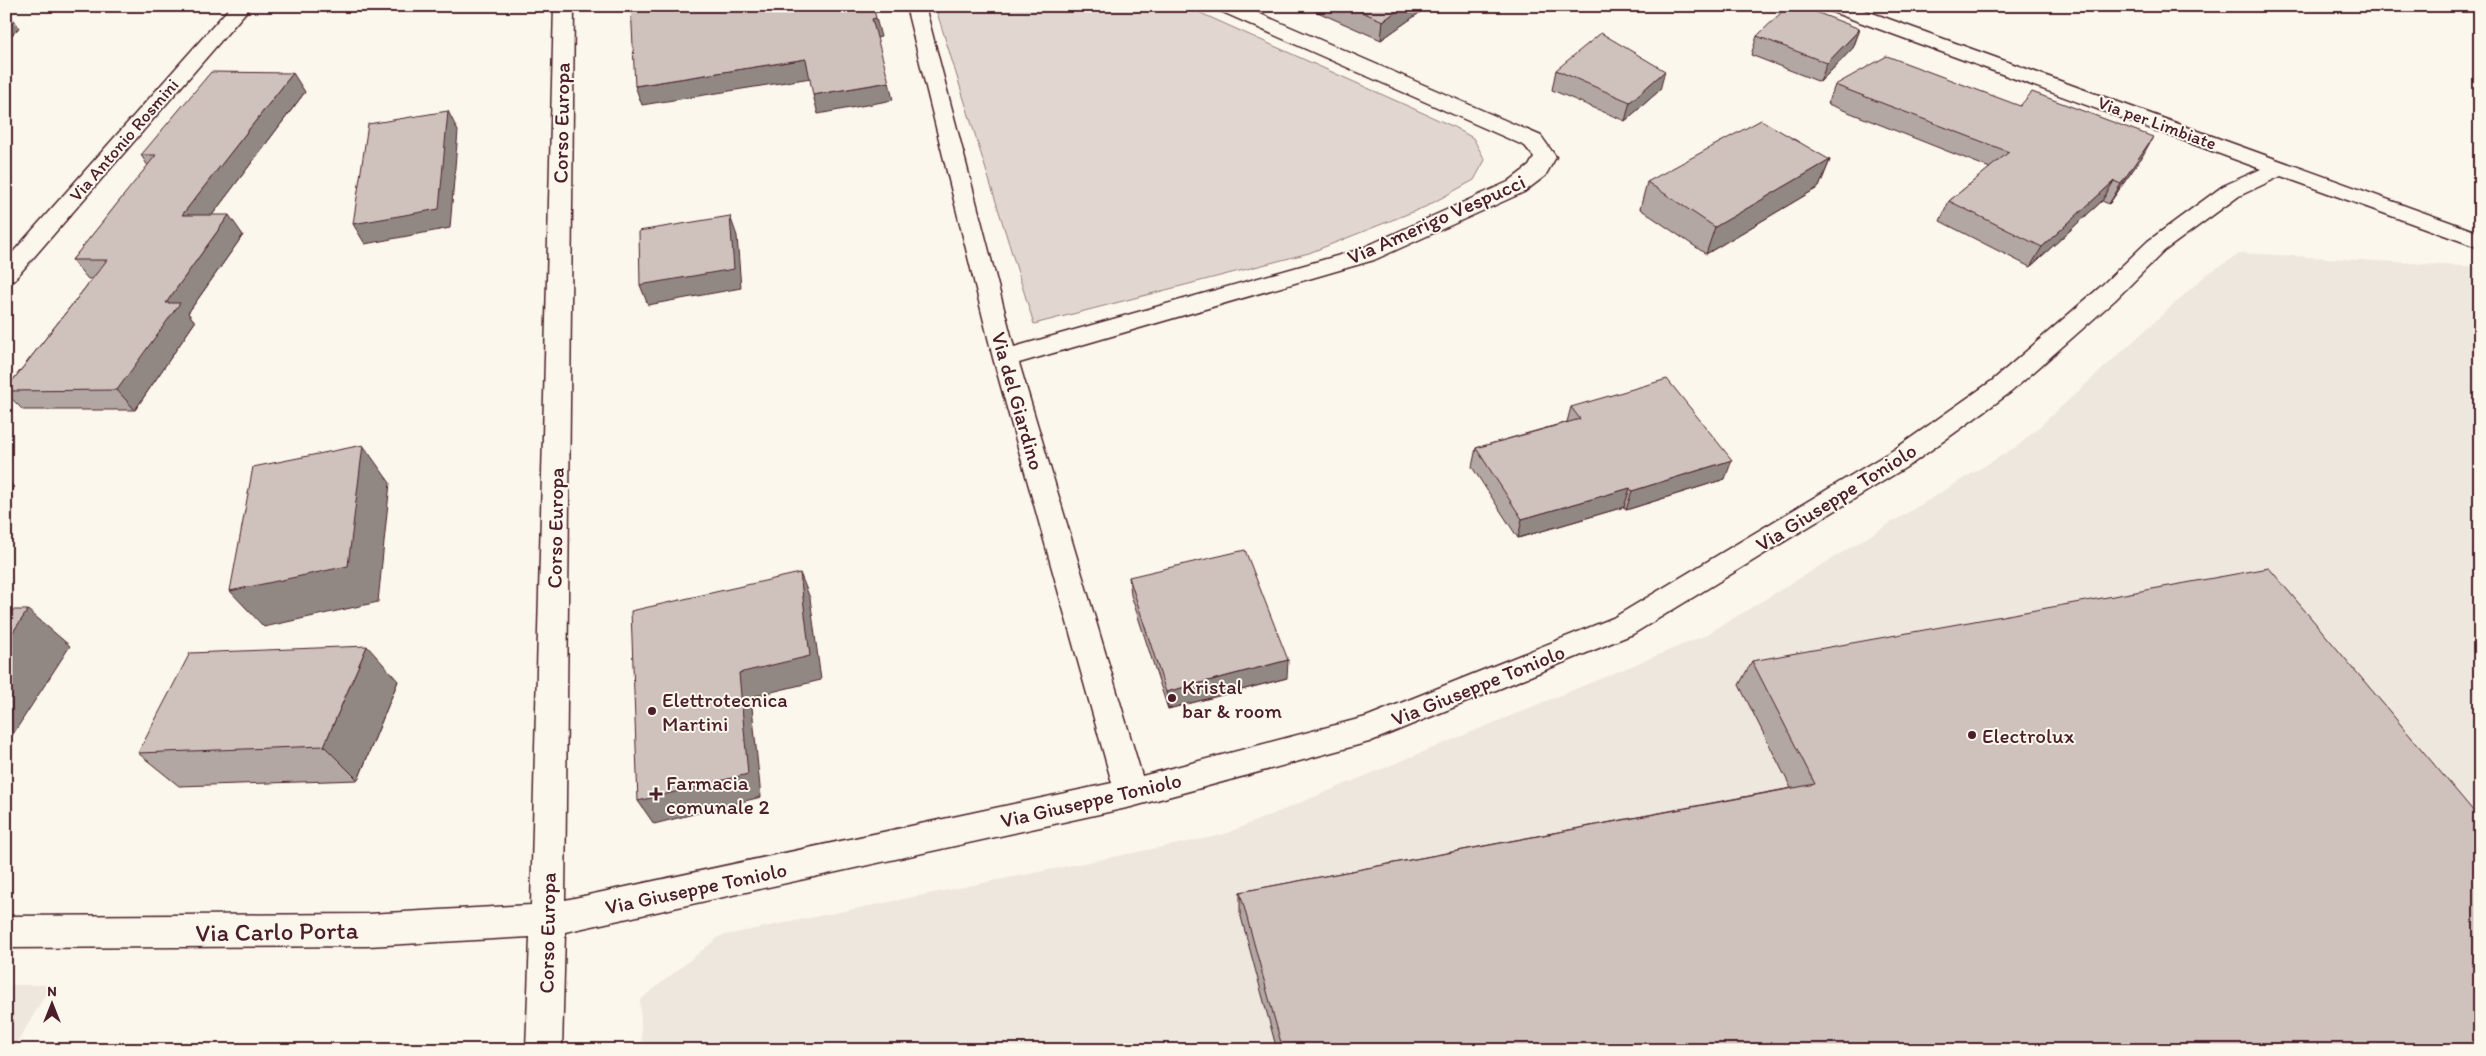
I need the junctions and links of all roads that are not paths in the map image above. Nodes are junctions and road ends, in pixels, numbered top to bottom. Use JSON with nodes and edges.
{"nodes":[{"id":1,"x":242,"y":6,"type":"edge"},
{"id":2,"x":564,"y":6,"type":"edge"},
{"id":3,"x":915,"y":6,"type":"edge"},
{"id":4,"x":1226,"y":6,"type":"edge"},
{"id":5,"x":1834,"y":6,"type":"edge"},
{"id":6,"x":2281,"y":168,"type":"junction"},
{"id":7,"x":2480,"y":241,"type":"edge"},
{"id":8,"x":6,"y":274,"type":"edge"},
{"id":9,"x":1005,"y":358,"type":"junction"},
{"id":10,"x":1132,"y":793,"type":"junction"},
{"id":11,"x":548,"y":920,"type":"junction"},
{"id":12,"x":6,"y":932,"type":"edge"},
{"id":13,"x":544,"y":1050,"type":"edge"}],
"edges":[{"from":1,"to":8,"type":"street","name":"Via Antonio Rosmini"},
{"from":2,"to":11,"type":"street","name":"Corso Europa"},
{"from":3,"to":9,"type":"street","name":"Via del Giardino"},
{"from":4,"to":9,"type":"street","name":"Via Amerigo Vespucci"},
{"from":5,"to":6,"type":"street","name":"Via per Limbiate"},
{"from":6,"to":7,"type":"street","name":"Via per Limbiate"},
{"from":6,"to":10,"type":"street","name":"Via Giuseppe Toniolo"},
{"from":9,"to":10,"type":"street","name":"Via del Giardino"},
{"from":10,"to":11,"type":"street","name":"Via Giuseppe Toniolo"},
{"from":11,"to":12,"type":"street","name":"Via Carlo Porta"},
{"from":11,"to":13,"type":"street","name":"Corso Europa"}]}
